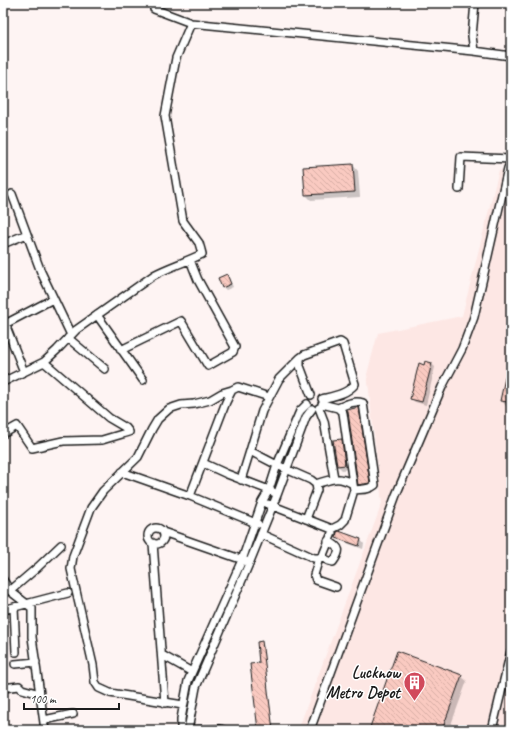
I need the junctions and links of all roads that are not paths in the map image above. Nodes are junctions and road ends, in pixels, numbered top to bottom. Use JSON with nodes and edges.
{"nodes":[{"id":1,"x":155,"y":3,"type":"edge"},
{"id":2,"x":475,"y":3,"type":"edge"},
{"id":3,"x":191,"y":23,"type":"junction"},
{"id":4,"x":474,"y":51,"type":"junction"},
{"id":5,"x":511,"y":56,"type":"edge"},
{"id":6,"x":511,"y":159,"type":"edge"},
{"id":7,"x":511,"y":168,"type":"edge"},
{"id":8,"x":459,"y":189,"type":"dead end"},
{"id":9,"x":12,"y":194,"type":"dead end"},
{"id":10,"x":27,"y":234,"type":"junction"},
{"id":11,"x":3,"y":244,"type":"edge"},
{"id":12,"x":190,"y":260,"type":"junction"},
{"id":13,"x":53,"y":299,"type":"junction"},
{"id":14,"x":96,"y":315,"type":"junction"},
{"id":15,"x":69,"y":337,"type":"junction"},
{"id":16,"x":121,"y":350,"type":"junction"},
{"id":17,"x":300,"y":358,"type":"junction"},
{"id":18,"x":44,"y":362,"type":"junction"},
{"id":19,"x":105,"y":369,"type":"dead end"},
{"id":20,"x":24,"y":372,"type":"junction"},
{"id":21,"x":143,"y":380,"type":"dead end"},
{"id":22,"x":3,"y":382,"type":"edge"},
{"id":23,"x":232,"y":390,"type":"junction"},
{"id":24,"x":311,"y":395,"type":"junction"},
{"id":25,"x":269,"y":397,"type":"junction"},
{"id":26,"x":316,"y":405,"type":"junction"},
{"id":27,"x":338,"y":408,"type":"junction"},
{"id":28,"x":3,"y":434,"type":"edge"},
{"id":29,"x":250,"y":451,"type":"junction"},
{"id":30,"x":203,"y":463,"type":"junction"},
{"id":31,"x":277,"y":465,"type":"junction"},
{"id":32,"x":287,"y":469,"type":"junction"},
{"id":33,"x":122,"y":472,"type":"junction"},
{"id":34,"x":334,"y":478,"type":"junction"},
{"id":35,"x":241,"y":480,"type":"junction"},
{"id":36,"x":316,"y":484,"type":"junction"},
{"id":37,"x":354,"y":487,"type":"junction"},
{"id":38,"x":269,"y":490,"type":"junction"},
{"id":39,"x":277,"y":495,"type":"junction"},
{"id":40,"x":190,"y":496,"type":"junction"},
{"id":41,"x":262,"y":502,"type":"junction"},
{"id":42,"x":272,"y":506,"type":"junction"},
{"id":43,"x":306,"y":519,"type":"junction"},
{"id":44,"x":255,"y":523,"type":"junction"},
{"id":45,"x":264,"y":526,"type":"junction"},
{"id":46,"x":332,"y":529,"type":"junction"},
{"id":47,"x":164,"y":532,"type":"junction"},
{"id":48,"x":261,"y":534,"type":"junction"},
{"id":49,"x":328,"y":541,"type":"junction"},
{"id":50,"x":153,"y":543,"type":"junction"},
{"id":51,"x":60,"y":545,"type":"dead end"},
{"id":52,"x":320,"y":557,"type":"junction"},
{"id":53,"x":246,"y":561,"type":"junction"},
{"id":54,"x":3,"y":580,"type":"edge"},
{"id":55,"x":336,"y":587,"type":"dead end"},
{"id":56,"x":234,"y":588,"type":"junction"},
{"id":57,"x":10,"y":591,"type":"junction"},
{"id":58,"x":68,"y":592,"type":"dead end"},
{"id":59,"x":26,"y":604,"type":"junction"},
{"id":60,"x":14,"y":607,"type":"junction"},
{"id":61,"x":3,"y":610,"type":"edge"},
{"id":62,"x":511,"y":651,"type":"edge"},
{"id":63,"x":16,"y":652,"type":"dead end"},
{"id":64,"x":162,"y":656,"type":"junction"},
{"id":65,"x":36,"y":662,"type":"junction"},
{"id":66,"x":15,"y":664,"type":"dead end"},
{"id":67,"x":192,"y":672,"type":"junction"},
{"id":68,"x":3,"y":688,"type":"edge"},
{"id":69,"x":40,"y":694,"type":"junction"},
{"id":70,"x":185,"y":696,"type":"junction"},
{"id":71,"x":194,"y":697,"type":"junction"},
{"id":72,"x":165,"y":702,"type":"junction"},
{"id":73,"x":183,"y":705,"type":"junction"},
{"id":74,"x":72,"y":714,"type":"dead end"},
{"id":75,"x":44,"y":720,"type":"junction"},
{"id":76,"x":45,"y":730,"type":"edge"},
{"id":77,"x":180,"y":730,"type":"edge"},
{"id":78,"x":188,"y":730,"type":"edge"},
{"id":79,"x":195,"y":730,"type":"edge"},
{"id":80,"x":223,"y":730,"type":"edge"},
{"id":81,"x":310,"y":730,"type":"edge"},
{"id":82,"x":492,"y":730,"type":"edge"}],
"edges":[{"from":1,"to":3,"type":"street"},
{"from":2,"to":4,"type":"street"},
{"from":3,"to":4,"type":"street"},
{"from":3,"to":12,"type":"street"},
{"from":4,"to":5,"type":"street"},
{"from":6,"to":8,"type":"street"},
{"from":7,"to":81,"type":"street"},
{"from":9,"to":10,"type":"street"},
{"from":10,"to":11,"type":"street"},
{"from":10,"to":13,"type":"street"},
{"from":12,"to":14,"type":"street"},
{"from":12,"to":16,"type":"street"},
{"from":13,"to":15,"type":"street"},
{"from":13,"to":20,"type":"street"},
{"from":14,"to":15,"type":"street"},
{"from":14,"to":16,"type":"street"},
{"from":15,"to":18,"type":"street"},
{"from":15,"to":19,"type":"street"},
{"from":16,"to":21,"type":"street"},
{"from":17,"to":24,"type":"street"},
{"from":17,"to":25,"type":"street"},
{"from":17,"to":26,"type":"street"},
{"from":18,"to":20,"type":"street"},
{"from":18,"to":28,"type":"street"},
{"from":20,"to":22,"type":"street"},
{"from":23,"to":25,"type":"street"},
{"from":23,"to":30,"type":"street"},
{"from":23,"to":33,"type":"street"},
{"from":24,"to":26,"type":"street"},
{"from":24,"to":26,"type":"street"},
{"from":25,"to":29,"type":"street"},
{"from":26,"to":27,"type":"street"},
{"from":26,"to":31,"type":"street"},
{"from":26,"to":32,"type":"street"},
{"from":26,"to":34,"type":"street"},
{"from":27,"to":37,"type":"street"},
{"from":27,"to":37,"type":"street"},
{"from":29,"to":31,"type":"street"},
{"from":29,"to":35,"type":"street"},
{"from":30,"to":35,"type":"street"},
{"from":30,"to":40,"type":"street"},
{"from":31,"to":32,"type":"street"},
{"from":31,"to":38,"type":"street"},
{"from":32,"to":36,"type":"street"},
{"from":32,"to":39,"type":"street"},
{"from":33,"to":40,"type":"street"},
{"from":33,"to":72,"type":"street"},
{"from":34,"to":36,"type":"street"},
{"from":34,"to":37,"type":"street"},
{"from":35,"to":38,"type":"street"},
{"from":36,"to":43,"type":"street"},
{"from":37,"to":46,"type":"street"},
{"from":38,"to":39,"type":"street"},
{"from":38,"to":41,"type":"street"},
{"from":39,"to":42,"type":"street"},
{"from":40,"to":44,"type":"street"},
{"from":41,"to":42,"type":"street"},
{"from":41,"to":44,"type":"street"},
{"from":42,"to":43,"type":"street"},
{"from":42,"to":45,"type":"street"},
{"from":43,"to":46,"type":"street"},
{"from":44,"to":45,"type":"street"},
{"from":44,"to":53,"type":"street"},
{"from":45,"to":48,"type":"street"},
{"from":46,"to":49,"type":"street"},
{"from":47,"to":50,"type":"street"},
{"from":47,"to":50,"type":"street"},
{"from":47,"to":53,"type":"street"},
{"from":48,"to":52,"type":"street"},
{"from":48,"to":53,"type":"street"},
{"from":49,"to":52,"type":"street"},
{"from":49,"to":52,"type":"street"},
{"from":50,"to":64,"type":"street"},
{"from":51,"to":57,"type":"street"},
{"from":52,"to":55,"type":"street"},
{"from":53,"to":56,"type":"street"},
{"from":54,"to":57,"type":"street"},
{"from":56,"to":67,"type":"street"},
{"from":56,"to":71,"type":"street"},
{"from":57,"to":59,"type":"street"},
{"from":58,"to":59,"type":"street"},
{"from":59,"to":60,"type":"street"},
{"from":59,"to":65,"type":"street"},
{"from":60,"to":61,"type":"street"},
{"from":60,"to":63,"type":"street"},
{"from":62,"to":82,"type":"street"},
{"from":64,"to":67,"type":"street"},
{"from":64,"to":72,"type":"street"},
{"from":65,"to":66,"type":"street"},
{"from":65,"to":69,"type":"street"},
{"from":67,"to":70,"type":"street"},
{"from":68,"to":69,"type":"street"},
{"from":69,"to":75,"type":"street"},
{"from":70,"to":71,"type":"street"},
{"from":70,"to":73,"type":"street"},
{"from":71,"to":78,"type":"street"},
{"from":72,"to":73,"type":"street"},
{"from":73,"to":77,"type":"street"},
{"from":74,"to":75,"type":"street"},
{"from":75,"to":76,"type":"street"},
{"from":79,"to":80,"type":"street"}]}
